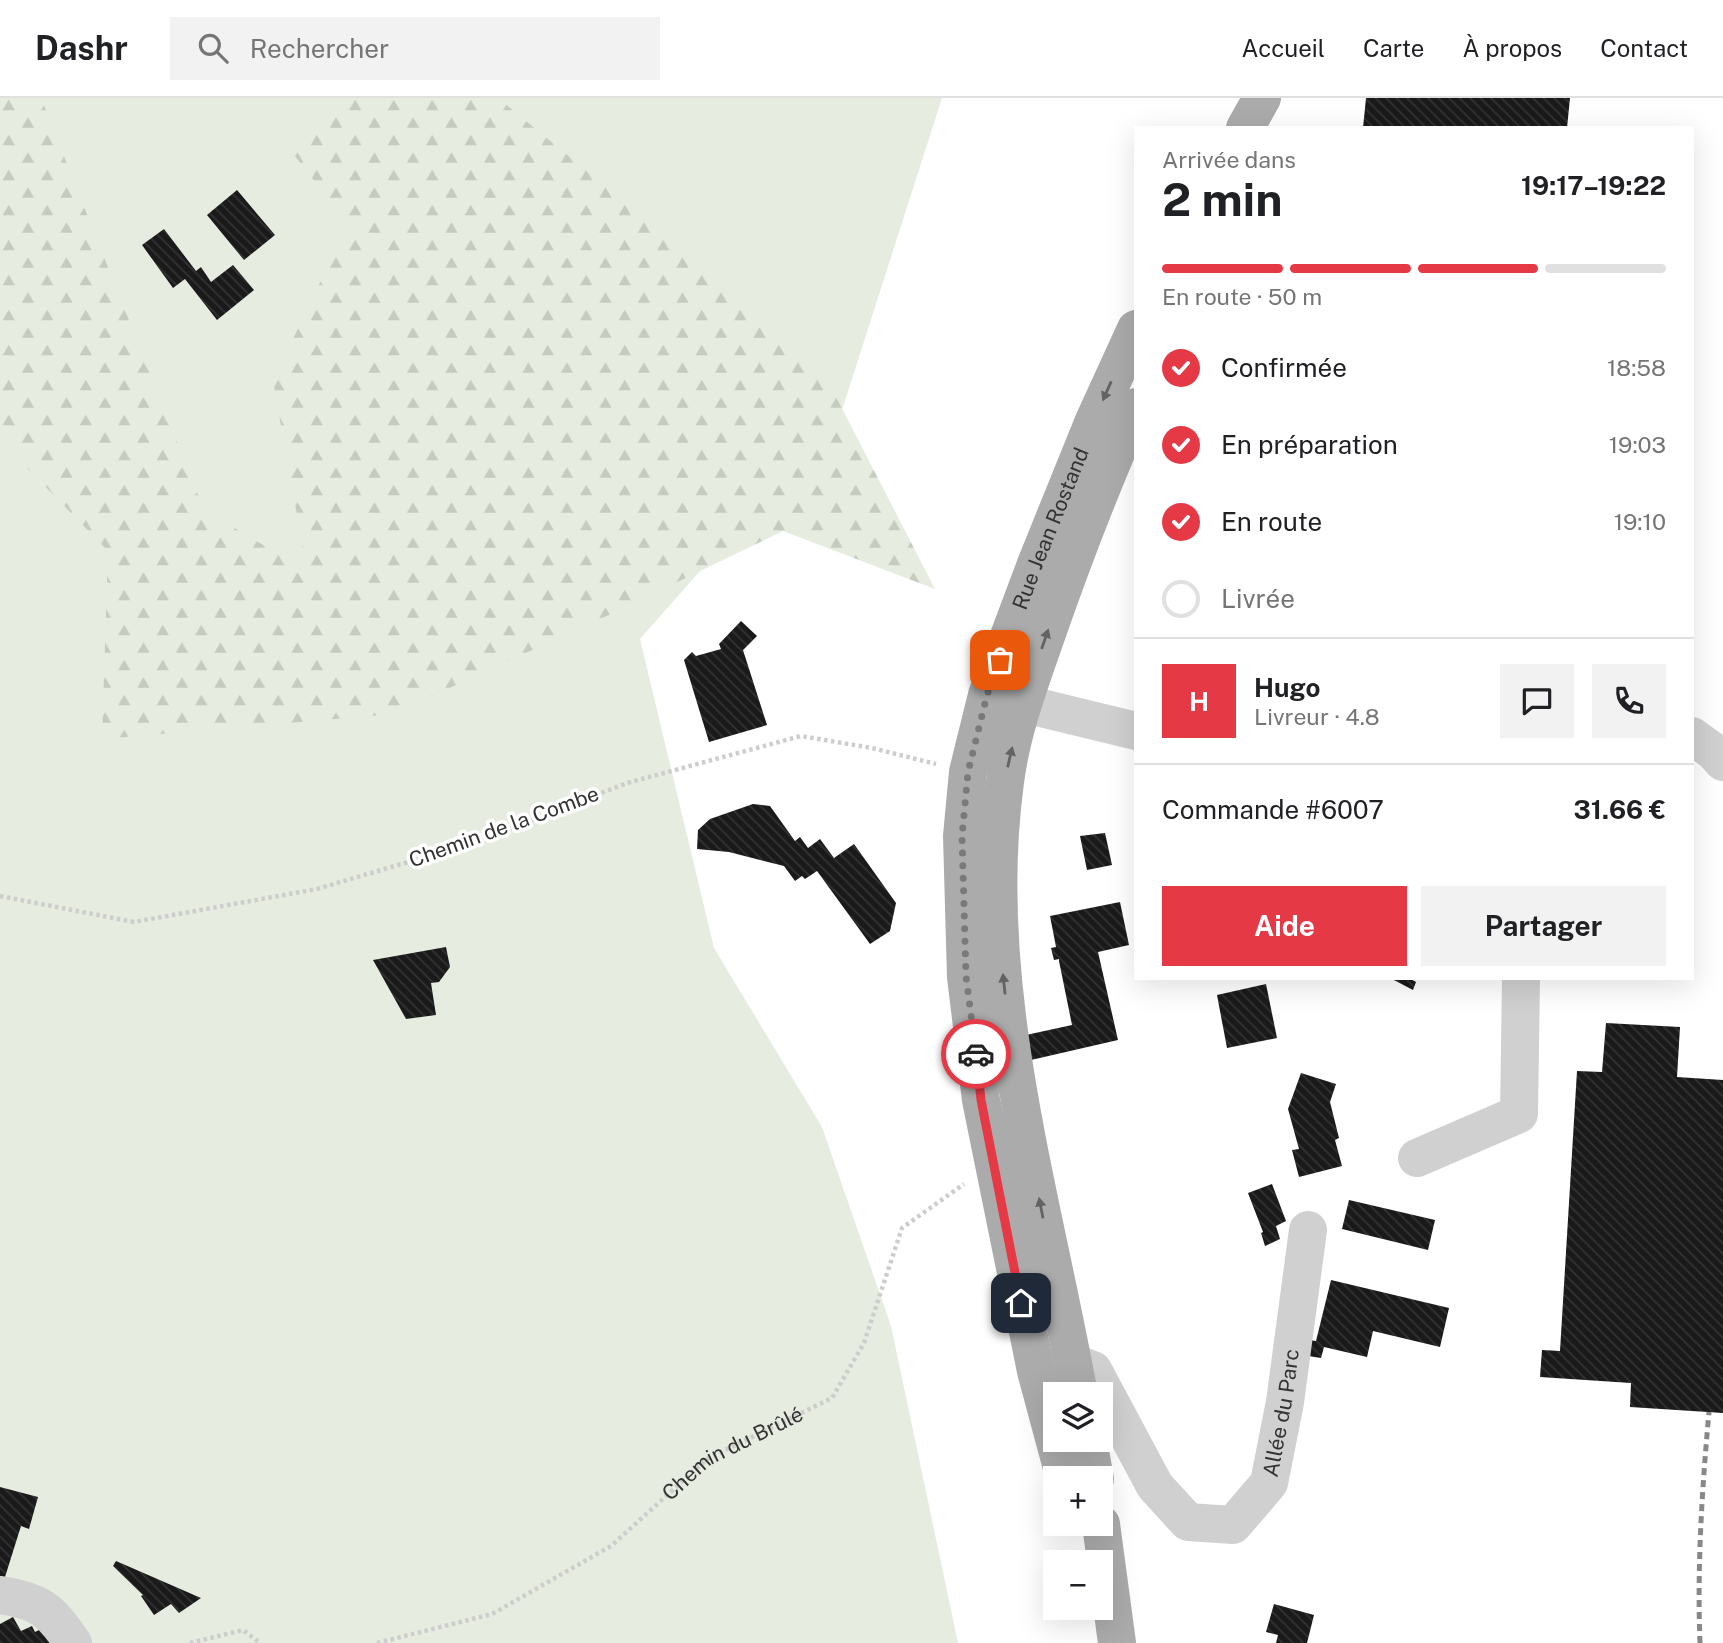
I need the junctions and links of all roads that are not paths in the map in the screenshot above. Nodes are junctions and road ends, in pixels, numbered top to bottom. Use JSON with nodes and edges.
{"nodes":[{"id":1,"x":1134,"y":333,"type":"edge"},
{"id":2,"x":1134,"y":412,"type":"edge"},
{"id":3,"x":1005,"y":699,"type":"junction"},
{"id":4,"x":1134,"y":731,"type":"edge"},
{"id":5,"x":1694,"y":737,"type":"edge"},
{"id":6,"x":1723,"y":762,"type":"edge"},
{"id":7,"x":1521,"y":980,"type":"edge"},
{"id":8,"x":1417,"y":1158,"type":"dead end"},
{"id":9,"x":1308,"y":1230,"type":"dead end"},
{"id":10,"x":1036,"y":1371,"type":"junction"},
{"id":11,"x":1082,"y":1376,"type":"edge"},
{"id":12,"x":1062,"y":1466,"type":"edge"},
{"id":13,"x":1103,"y":1536,"type":"edge"},
{"id":14,"x":0,"y":1595,"type":"edge"},
{"id":15,"x":1110,"y":1620,"type":"edge"},
{"id":16,"x":1116,"y":1639,"type":"edge"},
{"id":17,"x":73,"y":1643,"type":"edge"}],
"edges":[{"from":1,"to":3,"type":"main road","name":"Rue Jean Rostand","one_way":true},
{"from":3,"to":2,"type":"main road","name":"Rue Jean Rostand","one_way":true},
{"from":3,"to":4,"type":"street"},
{"from":3,"to":10,"type":"main road","name":"Rue Jean Rostand"},
{"from":11,"to":3,"type":"main road","name":"Rue Jean Rostand","one_way":true},
{"from":5,"to":6,"type":"street"},
{"from":7,"to":8,"type":"street"},
{"from":9,"to":11,"type":"street","name":"Allée du Parc"},
{"from":10,"to":11,"type":"street"},
{"from":10,"to":12,"type":"main road","name":"Rue Jean Rostand"},
{"from":13,"to":16,"type":"main road"},
{"from":14,"to":17,"type":"street"},
{"from":15,"to":16,"type":"main road"}]}
